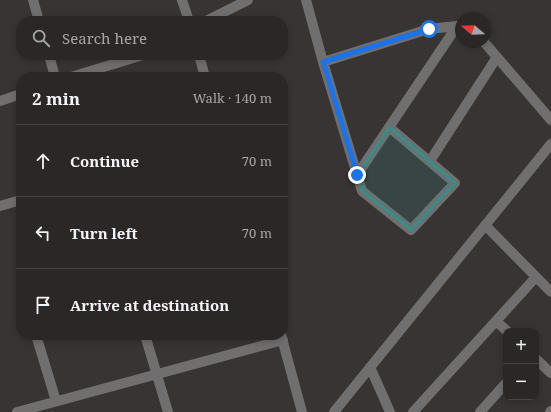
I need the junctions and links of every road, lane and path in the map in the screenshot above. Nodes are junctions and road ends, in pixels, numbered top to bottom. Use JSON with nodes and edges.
{"nodes":[{"id":1,"x":33,"y":0,"type":"edge"},
{"id":2,"x":182,"y":0,"type":"edge"},
{"id":3,"x":248,"y":0,"type":"edge"},
{"id":4,"x":306,"y":0,"type":"edge"},
{"id":5,"x":38,"y":16,"type":"edge"},
{"id":6,"x":187,"y":16,"type":"edge"},
{"id":7,"x":216,"y":16,"type":"edge"},
{"id":8,"x":455,"y":27,"type":"edge"},
{"id":9,"x":455,"y":33,"type":"edge"},
{"id":10,"x":489,"y":48,"type":"edge"},
{"id":11,"x":497,"y":57,"type":"junction"},
{"id":12,"x":50,"y":60,"type":"edge"},
{"id":13,"x":127,"y":60,"type":"edge"},
{"id":14,"x":200,"y":60,"type":"edge"},
{"id":15,"x":323,"y":62,"type":"junction"},
{"id":16,"x":54,"y":72,"type":"edge"},
{"id":17,"x":87,"y":72,"type":"edge"},
{"id":18,"x":204,"y":72,"type":"edge"},
{"id":19,"x":16,"y":96,"type":"edge"},
{"id":20,"x":0,"y":101,"type":"edge"},
{"id":21,"x":551,"y":120,"type":"edge"},
{"id":22,"x":389,"y":127,"type":"junction"},
{"id":23,"x":551,"y":144,"type":"edge"},
{"id":24,"x":430,"y":161,"type":"junction"},
{"id":25,"x":357,"y":175,"type":"junction"},
{"id":26,"x":16,"y":201,"type":"edge"},
{"id":27,"x":0,"y":206,"type":"edge"},
{"id":28,"x":485,"y":225,"type":"junction"},
{"id":29,"x":536,"y":277,"type":"junction"},
{"id":30,"x":551,"y":292,"type":"edge"},
{"id":31,"x":496,"y":321,"type":"junction"},
{"id":32,"x":504,"y":328,"type":"edge"},
{"id":33,"x":38,"y":340,"type":"edge"},
{"id":34,"x":147,"y":340,"type":"edge"},
{"id":35,"x":275,"y":340,"type":"edge"},
{"id":36,"x":283,"y":340,"type":"edge"},
{"id":37,"x":539,"y":362,"type":"edge"},
{"id":38,"x":370,"y":367,"type":"junction"},
{"id":39,"x":551,"y":373,"type":"edge"},
{"id":40,"x":157,"y":374,"type":"junction"},
{"id":41,"x":503,"y":386,"type":"edge"},
{"id":42,"x":56,"y":401,"type":"junction"},
{"id":43,"x":30,"y":410,"type":"edge"},
{"id":44,"x":17,"y":412,"type":"edge"},
{"id":45,"x":168,"y":412,"type":"edge"},
{"id":46,"x":302,"y":412,"type":"edge"},
{"id":47,"x":334,"y":412,"type":"edge"},
{"id":48,"x":390,"y":412,"type":"edge"},
{"id":49,"x":413,"y":412,"type":"edge"},
{"id":50,"x":480,"y":412,"type":"edge"}],
"edges":[{"from":1,"to":5,"type":"street"},
{"from":2,"to":6,"type":"street"},
{"from":3,"to":7,"type":"street"},
{"from":4,"to":15,"type":"street"},
{"from":8,"to":15,"type":"street"},
{"from":9,"to":22,"type":"street"},
{"from":10,"to":11,"type":"street"},
{"from":11,"to":21,"type":"street"},
{"from":11,"to":24,"type":"street"},
{"from":12,"to":16,"type":"street"},
{"from":13,"to":17,"type":"street"},
{"from":14,"to":18,"type":"street"},
{"from":15,"to":25,"type":"street"},
{"from":19,"to":20,"type":"street"},
{"from":22,"to":24,"type":"street"},
{"from":22,"to":25,"type":"street"},
{"from":23,"to":28,"type":"street"},
{"from":24,"to":25,"type":"street"},
{"from":26,"to":27,"type":"street"},
{"from":28,"to":29,"type":"street"},
{"from":28,"to":38,"type":"street"},
{"from":29,"to":30,"type":"street"},
{"from":29,"to":31,"type":"street"},
{"from":31,"to":32,"type":"street"},
{"from":31,"to":49,"type":"street"},
{"from":33,"to":42,"type":"street"},
{"from":34,"to":40,"type":"street"},
{"from":35,"to":40,"type":"street"},
{"from":36,"to":46,"type":"street"},
{"from":37,"to":39,"type":"street"},
{"from":38,"to":47,"type":"street"},
{"from":38,"to":48,"type":"street"},
{"from":40,"to":42,"type":"street"},
{"from":40,"to":45,"type":"street"},
{"from":41,"to":50,"type":"street"},
{"from":42,"to":43,"type":"street"},
{"from":43,"to":44,"type":"street"}]}
